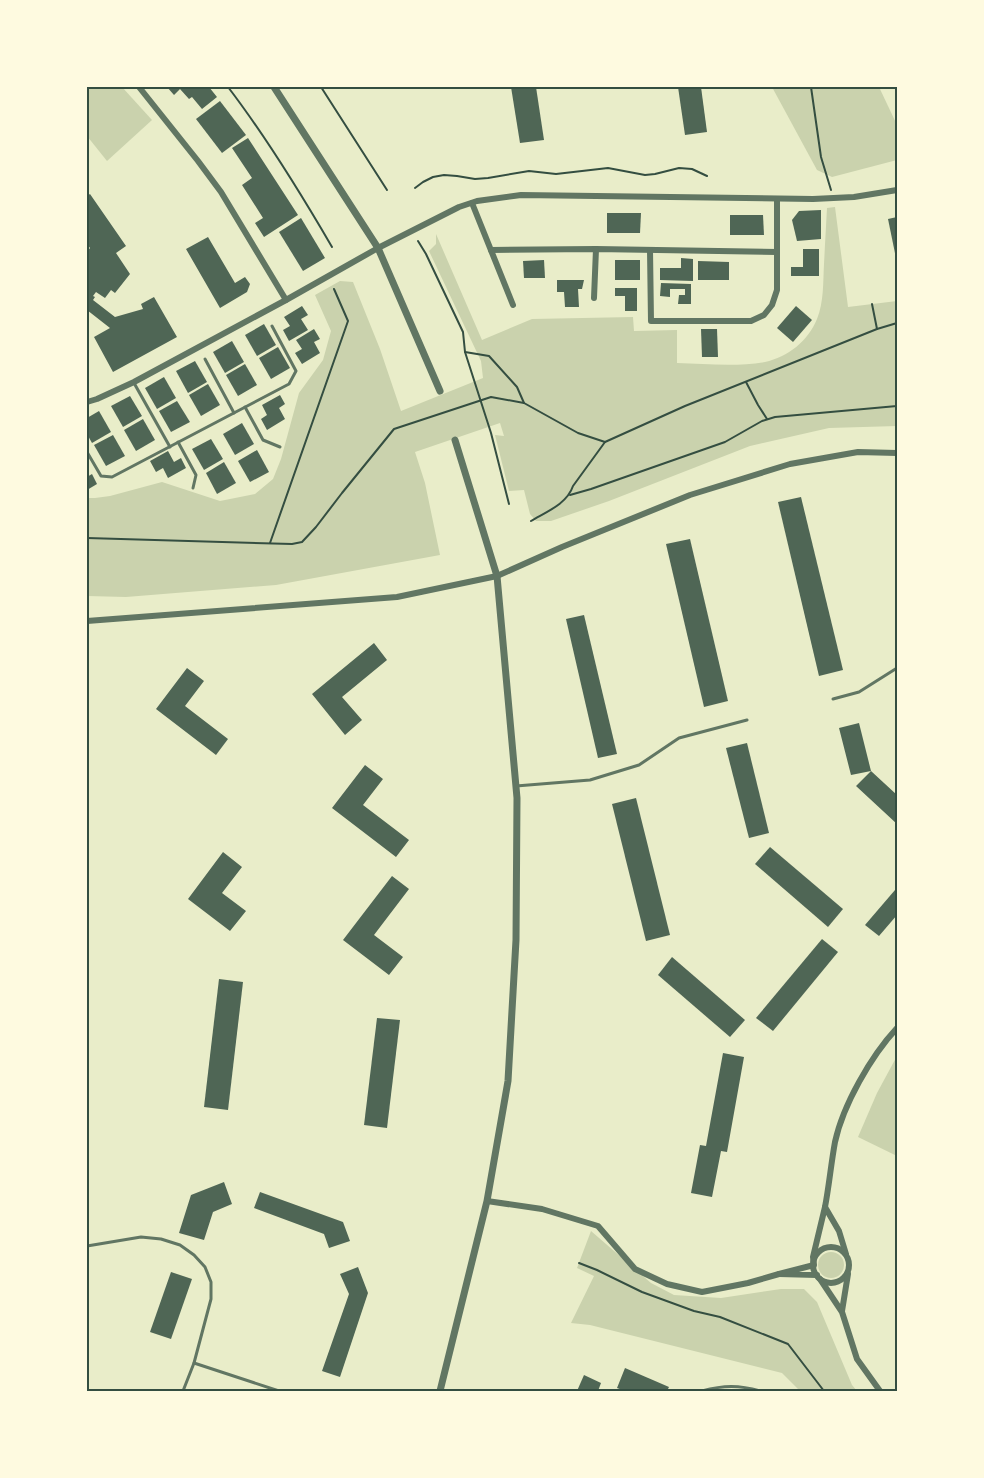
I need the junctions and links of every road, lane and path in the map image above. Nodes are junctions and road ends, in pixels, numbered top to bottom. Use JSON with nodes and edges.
{"nodes":[{"id":1,"x":139,"y":87,"type":"edge"},
{"id":2,"x":228,"y":87,"type":"edge"},
{"id":3,"x":274,"y":87,"type":"edge"},
{"id":4,"x":321,"y":87,"type":"edge"},
{"id":5,"x":811,"y":87,"type":"edge"},
{"id":6,"x":707,"y":176,"type":"dead end"},
{"id":7,"x":415,"y":188,"type":"dead end"},
{"id":8,"x":387,"y":190,"type":"dead end"},
{"id":9,"x":897,"y":190,"type":"edge"},
{"id":10,"x":834,"y":198,"type":"junction"},
{"id":11,"x":777,"y":199,"type":"junction"},
{"id":12,"x":472,"y":203,"type":"junction"},
{"id":13,"x":418,"y":241,"type":"dead end"},
{"id":14,"x":332,"y":247,"type":"dead end"},
{"id":15,"x":378,"y":248,"type":"junction"},
{"id":16,"x":596,"y":249,"type":"junction"},
{"id":17,"x":491,"y":250,"type":"junction"},
{"id":18,"x":651,"y":250,"type":"junction"},
{"id":19,"x":777,"y":252,"type":"junction"},
{"id":20,"x":334,"y":289,"type":"dead end"},
{"id":21,"x":594,"y":298,"type":"dead end"},
{"id":22,"x":286,"y":300,"type":"junction"},
{"id":23,"x":872,"y":304,"type":"dead end"},
{"id":24,"x":513,"y":305,"type":"dead end"},
{"id":25,"x":897,"y":323,"type":"edge"},
{"id":26,"x":272,"y":326,"type":"dead end"},
{"id":27,"x":877,"y":330,"type":"junction"},
{"id":28,"x":465,"y":352,"type":"junction"},
{"id":29,"x":205,"y":359,"type":"dead end"},
{"id":30,"x":134,"y":382,"type":"junction"},
{"id":31,"x":746,"y":382,"type":"junction"},
{"id":32,"x":440,"y":391,"type":"dead end"},
{"id":33,"x":87,"y":402,"type":"edge"},
{"id":34,"x":524,"y":402,"type":"junction"},
{"id":35,"x":897,"y":406,"type":"edge"},
{"id":36,"x":245,"y":408,"type":"junction"},
{"id":37,"x":234,"y":413,"type":"junction"},
{"id":38,"x":767,"y":419,"type":"junction"},
{"id":39,"x":455,"y":440,"type":"dead end"},
{"id":40,"x":178,"y":442,"type":"junction"},
{"id":41,"x":605,"y":442,"type":"junction"},
{"id":42,"x":170,"y":447,"type":"junction"},
{"id":43,"x":280,"y":447,"type":"dead end"},
{"id":44,"x":87,"y":452,"type":"edge"},
{"id":45,"x":897,"y":453,"type":"edge"},
{"id":46,"x":193,"y":488,"type":"dead end"},
{"id":47,"x":570,"y":495,"type":"junction"},
{"id":48,"x":509,"y":504,"type":"dead end"},
{"id":49,"x":531,"y":521,"type":"dead end"},
{"id":50,"x":87,"y":538,"type":"edge"},
{"id":51,"x":270,"y":543,"type":"junction"},
{"id":52,"x":497,"y":576,"type":"junction"},
{"id":53,"x":87,"y":621,"type":"edge"},
{"id":54,"x":897,"y":668,"type":"edge"},
{"id":55,"x":833,"y":699,"type":"dead end"},
{"id":56,"x":747,"y":720,"type":"dead end"},
{"id":57,"x":516,"y":786,"type":"junction"},
{"id":58,"x":897,"y":1028,"type":"edge"},
{"id":59,"x":488,"y":1201,"type":"junction"},
{"id":60,"x":825,"y":1207,"type":"junction"},
{"id":61,"x":87,"y":1246,"type":"edge"},
{"id":62,"x":846,"y":1254,"type":"junction"},
{"id":63,"x":579,"y":1263,"type":"dead end"},
{"id":64,"x":814,"y":1265,"type":"junction"},
{"id":65,"x":848,"y":1271,"type":"junction"},
{"id":66,"x":779,"y":1274,"type":"junction"},
{"id":67,"x":819,"y":1277,"type":"junction"},
{"id":68,"x":842,"y":1312,"type":"junction"},
{"id":69,"x":194,"y":1363,"type":"junction"},
{"id":70,"x":183,"y":1391,"type":"edge"},
{"id":71,"x":279,"y":1391,"type":"edge"},
{"id":72,"x":440,"y":1391,"type":"edge"},
{"id":73,"x":702,"y":1391,"type":"edge"},
{"id":74,"x":760,"y":1391,"type":"edge"},
{"id":75,"x":824,"y":1391,"type":"edge"},
{"id":76,"x":880,"y":1391,"type":"edge"}],
"edges":[{"from":1,"to":22,"type":"street"},
{"from":2,"to":14,"type":"path"},
{"from":3,"to":15,"type":"street"},
{"from":4,"to":8,"type":"path"},
{"from":5,"to":10,"type":"path"},
{"from":6,"to":7,"type":"path"},
{"from":9,"to":10,"type":"street"},
{"from":10,"to":11,"type":"street"},
{"from":11,"to":12,"type":"street"},
{"from":11,"to":19,"type":"street"},
{"from":12,"to":15,"type":"street"},
{"from":12,"to":17,"type":"street"},
{"from":13,"to":28,"type":"path"},
{"from":15,"to":22,"type":"street"},
{"from":15,"to":32,"type":"street"},
{"from":16,"to":17,"type":"street"},
{"from":16,"to":18,"type":"street"},
{"from":16,"to":21,"type":"street"},
{"from":17,"to":24,"type":"street"},
{"from":18,"to":19,"type":"street"},
{"from":18,"to":19,"type":"street"},
{"from":20,"to":51,"type":"path"},
{"from":22,"to":30,"type":"street"},
{"from":23,"to":27,"type":"path"},
{"from":25,"to":27,"type":"path"},
{"from":26,"to":36,"type":"lane"},
{"from":27,"to":31,"type":"path"},
{"from":28,"to":34,"type":"path"},
{"from":28,"to":48,"type":"path"},
{"from":29,"to":37,"type":"lane"},
{"from":30,"to":33,"type":"street"},
{"from":30,"to":42,"type":"lane"},
{"from":31,"to":38,"type":"path"},
{"from":31,"to":41,"type":"path"},
{"from":34,"to":41,"type":"path"},
{"from":34,"to":51,"type":"path"},
{"from":35,"to":38,"type":"path"},
{"from":36,"to":37,"type":"lane"},
{"from":36,"to":43,"type":"lane"},
{"from":37,"to":40,"type":"lane"},
{"from":38,"to":47,"type":"path"},
{"from":39,"to":52,"type":"street"},
{"from":40,"to":42,"type":"lane"},
{"from":40,"to":46,"type":"lane"},
{"from":41,"to":47,"type":"path"},
{"from":42,"to":44,"type":"lane"},
{"from":45,"to":52,"type":"street"},
{"from":47,"to":49,"type":"path"},
{"from":50,"to":51,"type":"path"},
{"from":52,"to":53,"type":"street"},
{"from":52,"to":57,"type":"street"},
{"from":54,"to":55,"type":"lane"},
{"from":56,"to":57,"type":"lane"},
{"from":57,"to":59,"type":"street"},
{"from":58,"to":60,"type":"street"},
{"from":59,"to":66,"type":"street"},
{"from":59,"to":72,"type":"street"},
{"from":60,"to":62,"type":"street"},
{"from":60,"to":64,"type":"street"},
{"from":61,"to":69,"type":"lane"},
{"from":62,"to":64,"type":"street"},
{"from":62,"to":65,"type":"street"},
{"from":63,"to":75,"type":"path"},
{"from":64,"to":66,"type":"street"},
{"from":64,"to":67,"type":"street"},
{"from":65,"to":67,"type":"street"},
{"from":65,"to":68,"type":"street"},
{"from":66,"to":67,"type":"street"},
{"from":67,"to":68,"type":"street"},
{"from":68,"to":76,"type":"street"},
{"from":69,"to":70,"type":"lane"},
{"from":69,"to":71,"type":"lane"},
{"from":73,"to":74,"type":"lane"}]}
